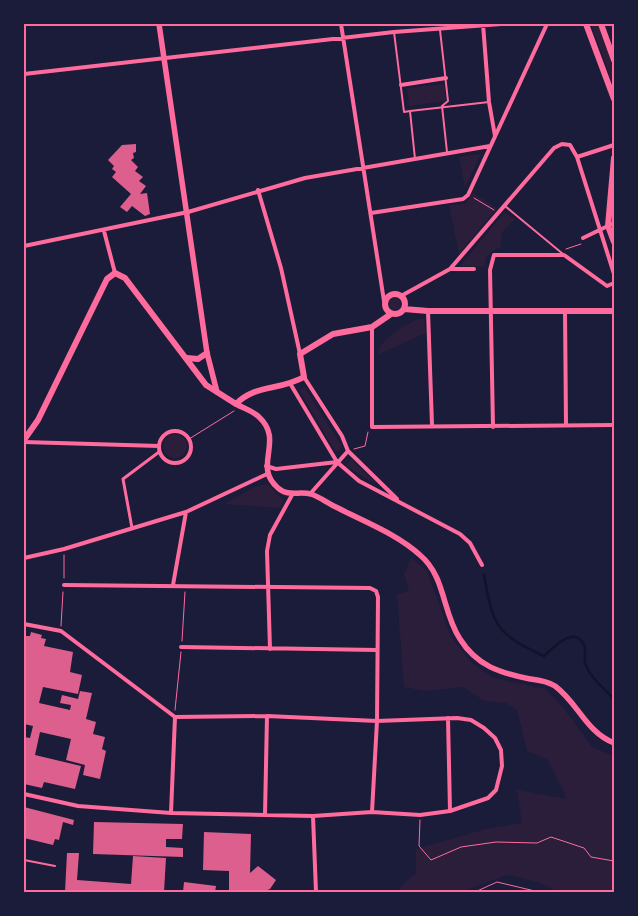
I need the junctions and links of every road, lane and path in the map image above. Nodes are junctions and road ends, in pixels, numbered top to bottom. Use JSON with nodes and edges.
{"nodes":[{"id":1,"x":159,"y":24,"type":"edge"},
{"id":2,"x":341,"y":24,"type":"edge"},
{"id":3,"x":483,"y":24,"type":"edge"},
{"id":4,"x":501,"y":24,"type":"edge"},
{"id":5,"x":548,"y":24,"type":"edge"},
{"id":6,"x":586,"y":24,"type":"edge"},
{"id":7,"x":602,"y":24,"type":"edge"},
{"id":8,"x":440,"y":27,"type":"junction"},
{"id":9,"x":394,"y":32,"type":"junction"},
{"id":10,"x":343,"y":37,"type":"junction"},
{"id":11,"x":165,"y":60,"type":"junction"},
{"id":12,"x":614,"y":60,"type":"edge"},
{"id":13,"x":24,"y":74,"type":"edge"},
{"id":14,"x":446,"y":78,"type":"junction"},
{"id":15,"x":401,"y":85,"type":"junction"},
{"id":16,"x":614,"y":99,"type":"edge"},
{"id":17,"x":489,"y":102,"type":"junction"},
{"id":18,"x":442,"y":106,"type":"junction"},
{"id":19,"x":410,"y":111,"type":"junction"},
{"id":20,"x":495,"y":136,"type":"junction"},
{"id":21,"x":614,"y":145,"type":"edge"},
{"id":22,"x":490,"y":146,"type":"junction"},
{"id":23,"x":448,"y":155,"type":"junction"},
{"id":24,"x":577,"y":157,"type":"junction"},
{"id":25,"x":614,"y":158,"type":"edge"},
{"id":26,"x":415,"y":159,"type":"junction"},
{"id":27,"x":364,"y":168,"type":"junction"},
{"id":28,"x":258,"y":190,"type":"junction"},
{"id":29,"x":468,"y":194,"type":"junction"},
{"id":30,"x":505,"y":206,"type":"junction"},
{"id":31,"x":188,"y":212,"type":"junction"},
{"id":32,"x":371,"y":212,"type":"junction"},
{"id":33,"x":499,"y":213,"type":"junction"},
{"id":34,"x":611,"y":225,"type":"edge"},
{"id":35,"x":599,"y":230,"type":"junction"},
{"id":36,"x":104,"y":231,"type":"junction"},
{"id":37,"x":583,"y":238,"type":"joint"},
{"id":38,"x":614,"y":242,"type":"edge"},
{"id":39,"x":24,"y":246,"type":"edge"},
{"id":40,"x":564,"y":255,"type":"junction"},
{"id":41,"x":450,"y":269,"type":"junction"},
{"id":42,"x":474,"y":270,"type":"dead end"},
{"id":43,"x":115,"y":273,"type":"junction"},
{"id":44,"x":614,"y":274,"type":"edge"},
{"id":45,"x":614,"y":283,"type":"edge"},
{"id":46,"x":402,"y":296,"type":"junction"},
{"id":47,"x":384,"y":301,"type":"junction"},
{"id":48,"x":404,"y":308,"type":"junction"},
{"id":49,"x":428,"y":310,"type":"junction"},
{"id":50,"x":493,"y":310,"type":"junction"},
{"id":51,"x":565,"y":311,"type":"junction"},
{"id":52,"x":614,"y":311,"type":"edge"},
{"id":53,"x":391,"y":314,"type":"junction"},
{"id":54,"x":372,"y":327,"type":"junction"},
{"id":55,"x":207,"y":353,"type":"junction"},
{"id":56,"x":300,"y":354,"type":"junction"},
{"id":57,"x":187,"y":358,"type":"junction"},
{"id":58,"x":304,"y":377,"type":"junction"},
{"id":59,"x":290,"y":385,"type":"junction"},
{"id":60,"x":217,"y":392,"type":"junction"},
{"id":61,"x":238,"y":405,"type":"junction"},
{"id":62,"x":432,"y":425,"type":"junction"},
{"id":63,"x":566,"y":425,"type":"junction"},
{"id":64,"x":614,"y":425,"type":"edge"},
{"id":65,"x":372,"y":427,"type":"junction"},
{"id":66,"x":493,"y":427,"type":"junction"},
{"id":67,"x":189,"y":439,"type":"junction"},
{"id":68,"x":24,"y":441,"type":"edge"},
{"id":69,"x":159,"y":446,"type":"junction"},
{"id":70,"x":348,"y":451,"type":"junction"},
{"id":71,"x":159,"y":452,"type":"junction"},
{"id":72,"x":337,"y":462,"type":"junction"},
{"id":73,"x":266,"y":466,"type":"junction"},
{"id":74,"x":267,"y":474,"type":"junction"},
{"id":75,"x":292,"y":494,"type":"junction"},
{"id":76,"x":310,"y":494,"type":"junction"},
{"id":77,"x":400,"y":502,"type":"junction"},
{"id":78,"x":186,"y":512,"type":"junction"},
{"id":79,"x":132,"y":528,"type":"junction"},
{"id":80,"x":24,"y":558,"type":"edge"},
{"id":81,"x":482,"y":565,"type":"dead end"},
{"id":82,"x":64,"y":585,"type":"dead end"},
{"id":83,"x":173,"y":585,"type":"junction"},
{"id":84,"x":270,"y":587,"type":"junction"},
{"id":85,"x":24,"y":624,"type":"edge"},
{"id":86,"x":181,"y":647,"type":"dead end"},
{"id":87,"x":270,"y":649,"type":"junction"},
{"id":88,"x":376,"y":650,"type":"junction"},
{"id":89,"x":267,"y":716,"type":"junction"},
{"id":90,"x":175,"y":717,"type":"junction"},
{"id":91,"x":448,"y":718,"type":"junction"},
{"id":92,"x":377,"y":721,"type":"junction"},
{"id":93,"x":614,"y":743,"type":"edge"},
{"id":94,"x":24,"y":794,"type":"edge"},
{"id":95,"x":450,"y":811,"type":"junction"},
{"id":96,"x":372,"y":812,"type":"junction"},
{"id":97,"x":171,"y":813,"type":"junction"},
{"id":98,"x":420,"y":814,"type":"junction"},
{"id":99,"x":265,"y":815,"type":"junction"},
{"id":100,"x":313,"y":816,"type":"junction"},
{"id":101,"x":24,"y":860,"type":"edge"},
{"id":102,"x":614,"y":861,"type":"edge"},
{"id":103,"x":55,"y":866,"type":"dead end"},
{"id":104,"x":316,"y":892,"type":"edge"},
{"id":105,"x":475,"y":892,"type":"edge"},
{"id":106,"x":539,"y":892,"type":"edge"}],
"edges":[{"from":1,"to":11,"type":"main road"},
{"from":2,"to":10,"type":"street"},
{"from":3,"to":4,"type":"street"},
{"from":3,"to":8,"type":"street"},
{"from":3,"to":17,"type":"street"},
{"from":5,"to":20,"type":"street"},
{"from":6,"to":16,"type":"main road"},
{"from":7,"to":12,"type":"main road"},
{"from":8,"to":9,"type":"street"},
{"from":8,"to":14,"type":"lane"},
{"from":9,"to":10,"type":"street"},
{"from":9,"to":15,"type":"lane"},
{"from":10,"to":11,"type":"street"},
{"from":10,"to":27,"type":"street"},
{"from":11,"to":13,"type":"street"},
{"from":11,"to":31,"type":"main road"},
{"from":14,"to":15,"type":"street"},
{"from":14,"to":18,"type":"lane"},
{"from":15,"to":19,"type":"lane"},
{"from":17,"to":18,"type":"lane"},
{"from":17,"to":20,"type":"street"},
{"from":18,"to":19,"type":"lane"},
{"from":18,"to":23,"type":"lane"},
{"from":19,"to":26,"type":"lane"},
{"from":20,"to":22,"type":"street"},
{"from":21,"to":24,"type":"street"},
{"from":22,"to":23,"type":"street"},
{"from":22,"to":29,"type":"street"},
{"from":23,"to":26,"type":"street"},
{"from":24,"to":30,"type":"street"},
{"from":24,"to":35,"type":"street"},
{"from":25,"to":34,"type":"main road"},
{"from":26,"to":27,"type":"street"},
{"from":27,"to":28,"type":"street"},
{"from":27,"to":32,"type":"street"},
{"from":28,"to":31,"type":"street"},
{"from":28,"to":56,"type":"street"},
{"from":29,"to":32,"type":"street"},
{"from":29,"to":33,"type":"path"},
{"from":30,"to":33,"type":"street"},
{"from":30,"to":40,"type":"lane"},
{"from":31,"to":36,"type":"street"},
{"from":31,"to":55,"type":"main road"},
{"from":32,"to":47,"type":"street"},
{"from":33,"to":41,"type":"street"},
{"from":34,"to":35,"type":"street"},
{"from":34,"to":38,"type":"main road"},
{"from":35,"to":37,"type":"street"},
{"from":35,"to":44,"type":"street"},
{"from":36,"to":39,"type":"street"},
{"from":36,"to":43,"type":"street"},
{"from":37,"to":40,"type":"path"},
{"from":40,"to":45,"type":"street"},
{"from":40,"to":50,"type":"street"},
{"from":41,"to":42,"type":"street"},
{"from":41,"to":46,"type":"street"},
{"from":43,"to":57,"type":"main road"},
{"from":43,"to":68,"type":"main road"},
{"from":46,"to":47,"type":"main road"},
{"from":46,"to":48,"type":"main road"},
{"from":47,"to":53,"type":"main road"},
{"from":48,"to":49,"type":"main road"},
{"from":48,"to":53,"type":"main road"},
{"from":49,"to":50,"type":"main road"},
{"from":49,"to":62,"type":"street"},
{"from":50,"to":51,"type":"main road"},
{"from":50,"to":66,"type":"street"},
{"from":51,"to":52,"type":"main road"},
{"from":51,"to":63,"type":"street"},
{"from":53,"to":54,"type":"main road"},
{"from":54,"to":56,"type":"main road"},
{"from":54,"to":65,"type":"street"},
{"from":55,"to":57,"type":"main road"},
{"from":55,"to":60,"type":"main road"},
{"from":56,"to":58,"type":"main road"},
{"from":57,"to":60,"type":"main road"},
{"from":58,"to":59,"type":"main road"},
{"from":58,"to":70,"type":"street"},
{"from":59,"to":61,"type":"main road"},
{"from":59,"to":72,"type":"street"},
{"from":60,"to":61,"type":"main road"},
{"from":61,"to":67,"type":"path"},
{"from":61,"to":73,"type":"main road"},
{"from":62,"to":65,"type":"street"},
{"from":62,"to":66,"type":"street"},
{"from":63,"to":64,"type":"street"},
{"from":63,"to":66,"type":"street"},
{"from":65,"to":70,"type":"path"},
{"from":67,"to":69,"type":"street"},
{"from":67,"to":71,"type":"street"},
{"from":68,"to":69,"type":"street"},
{"from":69,"to":71,"type":"street"},
{"from":70,"to":72,"type":"street"},
{"from":70,"to":77,"type":"street"},
{"from":71,"to":79,"type":"street"},
{"from":72,"to":73,"type":"street"},
{"from":72,"to":76,"type":"street"},
{"from":72,"to":77,"type":"street"},
{"from":73,"to":74,"type":"main road"},
{"from":74,"to":75,"type":"main road"},
{"from":74,"to":78,"type":"street"},
{"from":75,"to":76,"type":"main road"},
{"from":75,"to":84,"type":"street"},
{"from":76,"to":93,"type":"main road"},
{"from":77,"to":81,"type":"street"},
{"from":78,"to":79,"type":"street"},
{"from":78,"to":83,"type":"street"},
{"from":79,"to":80,"type":"street"},
{"from":82,"to":83,"type":"street"},
{"from":83,"to":84,"type":"street"},
{"from":84,"to":87,"type":"street"},
{"from":84,"to":88,"type":"street"},
{"from":85,"to":90,"type":"street"},
{"from":86,"to":87,"type":"street"},
{"from":87,"to":88,"type":"street"},
{"from":88,"to":92,"type":"street"},
{"from":89,"to":90,"type":"street"},
{"from":89,"to":92,"type":"street"},
{"from":89,"to":99,"type":"street"},
{"from":90,"to":97,"type":"street"},
{"from":91,"to":92,"type":"street"},
{"from":91,"to":95,"type":"street"},
{"from":91,"to":95,"type":"street"},
{"from":92,"to":96,"type":"street"},
{"from":94,"to":97,"type":"street"},
{"from":95,"to":98,"type":"street"},
{"from":96,"to":98,"type":"street"},
{"from":96,"to":100,"type":"street"},
{"from":97,"to":99,"type":"street"},
{"from":98,"to":102,"type":"path"},
{"from":99,"to":100,"type":"street"},
{"from":100,"to":104,"type":"street"},
{"from":101,"to":103,"type":"lane"},
{"from":105,"to":106,"type":"path"}]}
